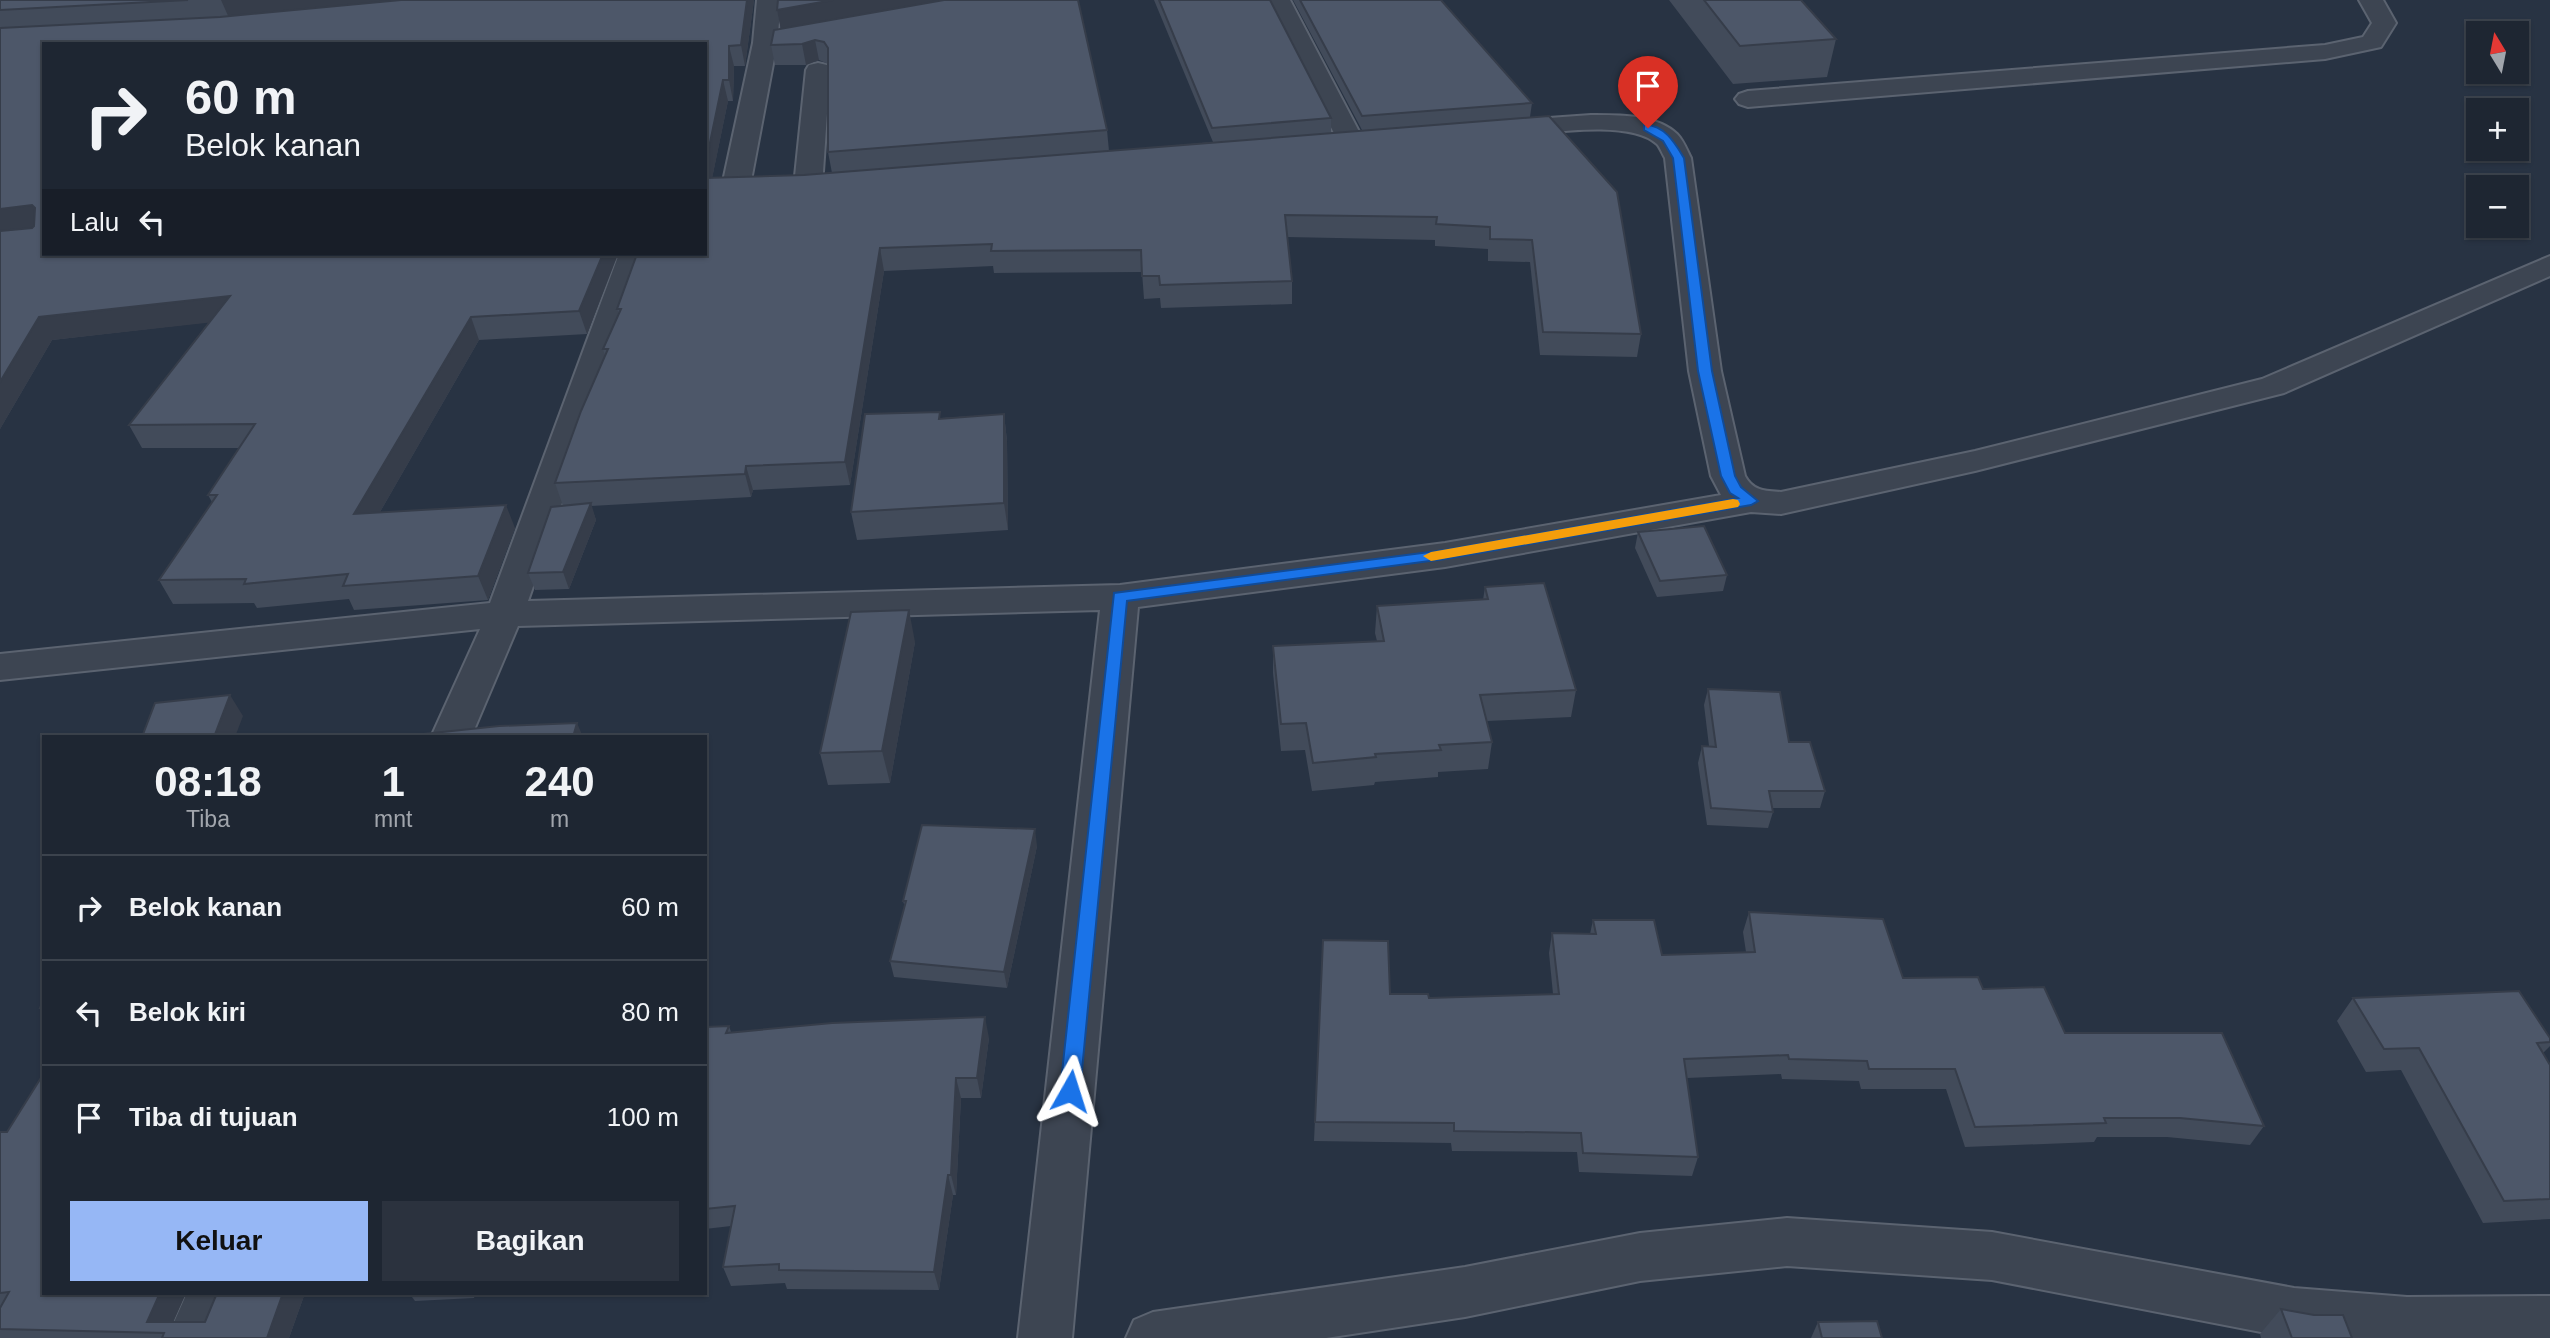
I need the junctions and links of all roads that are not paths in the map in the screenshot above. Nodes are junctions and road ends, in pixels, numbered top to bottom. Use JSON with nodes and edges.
{"nodes":[{"id":1,"x":769,"y":0,"type":"edge"},
{"id":2,"x":1278,"y":0,"type":"edge"},
{"id":3,"x":2371,"y":0,"type":"edge"},
{"id":4,"x":847,"y":28,"type":"edge"},
{"id":5,"x":765,"y":43,"type":"junction"},
{"id":6,"x":818,"y":70,"type":"dead end"},
{"id":7,"x":1748,"y":99,"type":"dead end"},
{"id":8,"x":1482,"y":131,"type":"edge"},
{"id":9,"x":1350,"y":141,"type":"edge"},
{"id":10,"x":785,"y":186,"type":"junction"},
{"id":11,"x":707,"y":190,"type":"edge"},
{"id":12,"x":632,"y":256,"type":"edge"},
{"id":13,"x":2550,"y":265,"type":"edge"},
{"id":14,"x":1751,"y":501,"type":"junction"},
{"id":15,"x":1120,"y":597,"type":"junction"},
{"id":16,"x":505,"y":614,"type":"junction"},
{"id":17,"x":0,"y":667,"type":"edge"},
{"id":18,"x":452,"y":735,"type":"edge"},
{"id":19,"x":213,"y":1295,"type":"edge"},
{"id":20,"x":2550,"y":1322,"type":"edge"},
{"id":21,"x":194,"y":1338,"type":"edge"},
{"id":22,"x":1045,"y":1338,"type":"edge"},
{"id":23,"x":1153,"y":1338,"type":"edge"}],
"edges":[{"from":1,"to":5,"type":"street"},
{"from":2,"to":9,"type":"street"},
{"from":3,"to":7,"type":"street"},
{"from":4,"to":5,"type":"street"},
{"from":5,"to":10,"type":"street"},
{"from":6,"to":10,"type":"street"},
{"from":8,"to":14,"type":"street"},
{"from":10,"to":11,"type":"street"},
{"from":12,"to":16,"type":"street"},
{"from":13,"to":14,"type":"street"},
{"from":14,"to":15,"type":"street"},
{"from":15,"to":16,"type":"street"},
{"from":15,"to":22,"type":"street"},
{"from":16,"to":17,"type":"street"},
{"from":16,"to":18,"type":"street"},
{"from":19,"to":21,"type":"street"},
{"from":20,"to":23,"type":"street"}]}
